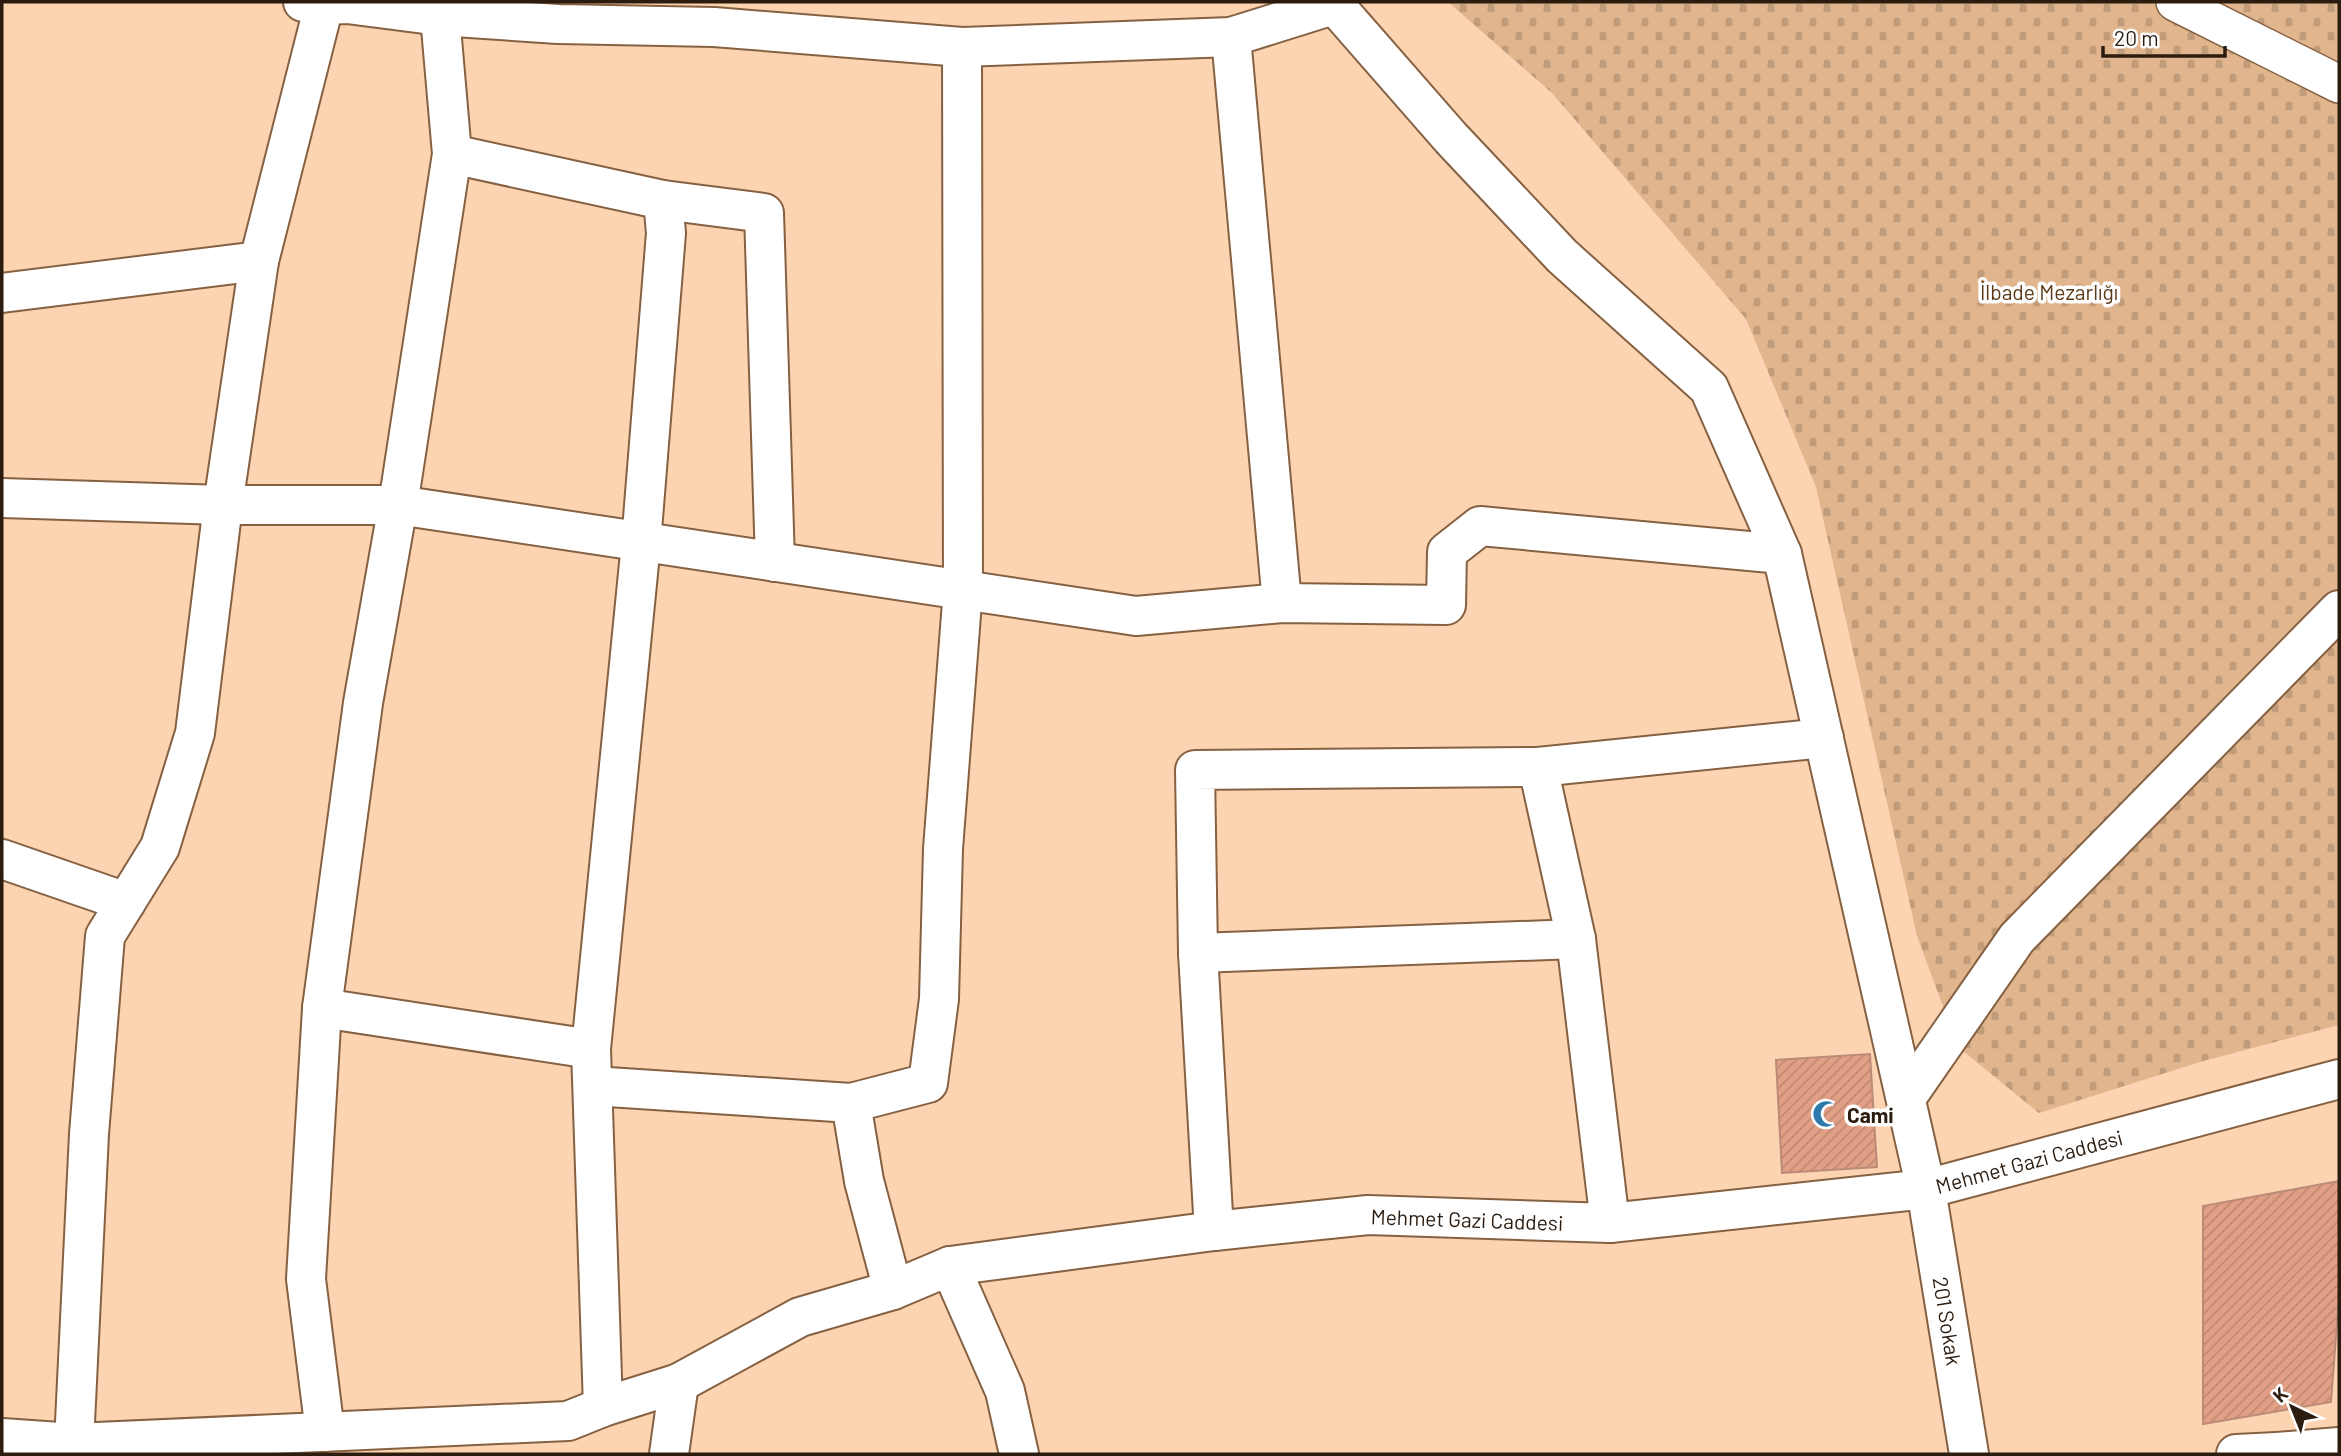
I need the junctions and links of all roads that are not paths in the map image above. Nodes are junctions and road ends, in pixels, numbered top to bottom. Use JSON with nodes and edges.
{"nodes":[{"id":1,"x":2175,"y":2,"type":"edge"},
{"id":2,"x":331,"y":3,"type":"edge"},
{"id":3,"x":1333,"y":4,"type":"edge"},
{"id":4,"x":440,"y":16,"type":"junction"},
{"id":5,"x":1231,"y":37,"type":"junction"},
{"id":6,"x":962,"y":47,"type":"junction"},
{"id":7,"x":2339,"y":84,"type":"edge"},
{"id":8,"x":452,"y":154,"type":"junction"},
{"id":9,"x":663,"y":200,"type":"junction"},
{"id":10,"x":259,"y":261,"type":"junction"},
{"id":11,"x":2,"y":293,"type":"edge"},
{"id":12,"x":2,"y":498,"type":"edge"},
{"id":13,"x":223,"y":505,"type":"junction"},
{"id":14,"x":398,"y":505,"type":"junction"},
{"id":15,"x":641,"y":543,"type":"junction"},
{"id":16,"x":1782,"y":554,"type":"junction"},
{"id":17,"x":775,"y":562,"type":"junction"},
{"id":18,"x":962,"y":589,"type":"junction"},
{"id":19,"x":1282,"y":603,"type":"junction"},
{"id":20,"x":2339,"y":610,"type":"edge"},
{"id":21,"x":1824,"y":738,"type":"junction"},
{"id":22,"x":1538,"y":767,"type":"junction"},
{"id":23,"x":2,"y":859,"type":"edge"},
{"id":24,"x":126,"y":902,"type":"junction"},
{"id":25,"x":1576,"y":939,"type":"junction"},
{"id":26,"x":1198,"y":953,"type":"junction"},
{"id":27,"x":322,"y":1009,"type":"junction"},
{"id":28,"x":591,"y":1049,"type":"junction"},
{"id":29,"x":2339,"y":1079,"type":"edge"},
{"id":30,"x":593,"y":1086,"type":"junction"},
{"id":31,"x":1906,"y":1098,"type":"junction"},
{"id":32,"x":851,"y":1103,"type":"junction"},
{"id":33,"x":1926,"y":1189,"type":"junction"},
{"id":34,"x":1610,"y":1223,"type":"junction"},
{"id":35,"x":1214,"y":1231,"type":"junction"},
{"id":36,"x":950,"y":1266,"type":"junction"},
{"id":37,"x":893,"y":1290,"type":"junction"},
{"id":38,"x":679,"y":1383,"type":"junction"},
{"id":39,"x":603,"y":1407,"type":"junction"},
{"id":40,"x":325,"y":1432,"type":"junction"},
{"id":41,"x":14,"y":1443,"type":"edge"},
{"id":42,"x":74,"y":1443,"type":"junction"},
{"id":43,"x":2339,"y":1447,"type":"edge"},
{"id":44,"x":2277,"y":1453,"type":"edge"},
{"id":45,"x":669,"y":1454,"type":"edge"},
{"id":46,"x":1019,"y":1454,"type":"edge"},
{"id":47,"x":1969,"y":1454,"type":"edge"},
{"id":48,"x":2236,"y":1454,"type":"edge"}],
"edges":[{"from":1,"to":7,"type":"street"},
{"from":2,"to":4,"type":"street"},
{"from":2,"to":10,"type":"street"},
{"from":3,"to":5,"type":"street"},
{"from":3,"to":16,"type":"street","name":"201 Sokak"},
{"from":4,"to":6,"type":"street"},
{"from":4,"to":8,"type":"street"},
{"from":5,"to":6,"type":"street"},
{"from":5,"to":19,"type":"street"},
{"from":6,"to":18,"type":"street"},
{"from":8,"to":9,"type":"street"},
{"from":8,"to":14,"type":"street"},
{"from":9,"to":15,"type":"street"},
{"from":9,"to":17,"type":"street"},
{"from":10,"to":11,"type":"street"},
{"from":10,"to":13,"type":"street"},
{"from":12,"to":13,"type":"street"},
{"from":13,"to":14,"type":"street"},
{"from":13,"to":24,"type":"street"},
{"from":14,"to":15,"type":"street"},
{"from":14,"to":27,"type":"street"},
{"from":15,"to":17,"type":"street"},
{"from":15,"to":28,"type":"street"},
{"from":16,"to":19,"type":"street"},
{"from":16,"to":21,"type":"street","name":"201 Sokak"},
{"from":17,"to":18,"type":"street"},
{"from":18,"to":19,"type":"street"},
{"from":18,"to":32,"type":"street"},
{"from":20,"to":31,"type":"street"},
{"from":21,"to":22,"type":"street"},
{"from":21,"to":31,"type":"street","name":"201 Sokak"},
{"from":22,"to":25,"type":"street"},
{"from":22,"to":26,"type":"street"},
{"from":23,"to":24,"type":"street"},
{"from":24,"to":42,"type":"street"},
{"from":25,"to":26,"type":"street"},
{"from":25,"to":34,"type":"street"},
{"from":26,"to":35,"type":"street"},
{"from":27,"to":28,"type":"street"},
{"from":27,"to":40,"type":"street"},
{"from":28,"to":30,"type":"street"},
{"from":29,"to":33,"type":"street","name":"Mehmet Gazi Caddesi"},
{"from":30,"to":32,"type":"street"},
{"from":30,"to":39,"type":"street"},
{"from":31,"to":33,"type":"street","name":"201 Sokak"},
{"from":32,"to":37,"type":"street"},
{"from":33,"to":34,"type":"street","name":"Mehmet Gazi Caddesi"},
{"from":33,"to":47,"type":"street","name":"201 Sokak"},
{"from":34,"to":35,"type":"street","name":"Mehmet Gazi Caddesi"},
{"from":35,"to":36,"type":"street","name":"Mehmet Gazi Caddesi"},
{"from":36,"to":37,"type":"street","name":"Mehmet Gazi Caddesi"},
{"from":36,"to":46,"type":"street"},
{"from":37,"to":38,"type":"street","name":"Mehmet Gazi Caddesi"},
{"from":38,"to":39,"type":"street","name":"Mehmet Gazi Caddesi"},
{"from":38,"to":45,"type":"street"},
{"from":39,"to":40,"type":"street","name":"Mehmet Gazi Caddesi"},
{"from":40,"to":42,"type":"street","name":"Mehmet Gazi Caddesi"},
{"from":41,"to":42,"type":"street","name":"Mehmet Gazi Caddesi"},
{"from":43,"to":44,"type":"street"},
{"from":44,"to":48,"type":"street"}]}
